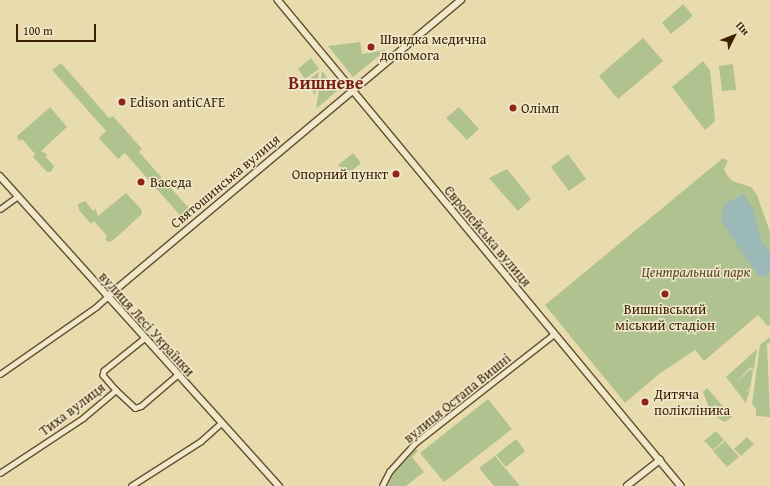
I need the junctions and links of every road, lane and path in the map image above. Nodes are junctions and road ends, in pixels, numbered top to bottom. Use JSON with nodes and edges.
{"nodes":[{"id":1,"x":278,"y":0,"type":"edge"},
{"id":2,"x":460,"y":0,"type":"edge"},
{"id":3,"x":350,"y":90,"type":"junction"},
{"id":4,"x":0,"y":176,"type":"edge"},
{"id":5,"x":18,"y":196,"type":"junction"},
{"id":6,"x":0,"y":209,"type":"edge"},
{"id":7,"x":107,"y":297,"type":"junction"},
{"id":8,"x":554,"y":334,"type":"junction"},
{"id":9,"x":144,"y":339,"type":"junction"},
{"id":10,"x":0,"y":374,"type":"edge"},
{"id":11,"x":177,"y":375,"type":"junction"},
{"id":12,"x":116,"y":390,"type":"junction"},
{"id":13,"x":221,"y":423,"type":"junction"},
{"id":14,"x":660,"y":460,"type":"junction"},
{"id":15,"x":0,"y":473,"type":"edge"},
{"id":16,"x":131,"y":486,"type":"edge"},
{"id":17,"x":279,"y":486,"type":"edge"},
{"id":18,"x":382,"y":486,"type":"edge"},
{"id":19,"x":627,"y":486,"type":"edge"},
{"id":20,"x":681,"y":486,"type":"edge"}],
"edges":[{"from":1,"to":3,"type":"street","name":"Європейська вулиця"},
{"from":2,"to":3,"type":"street","name":"Святошинська вулиця"},
{"from":3,"to":7,"type":"street","name":"Святошинська вулиця"},
{"from":3,"to":8,"type":"street","name":"Європейська вулиця"},
{"from":4,"to":5,"type":"street","name":"вулиця Лесі Українки"},
{"from":5,"to":6,"type":"street"},
{"from":5,"to":7,"type":"street","name":"вулиця Лесі Українки"},
{"from":7,"to":9,"type":"street","name":"вулиця Лесі Українки"},
{"from":7,"to":10,"type":"street","name":"Святошинська вулиця"},
{"from":8,"to":14,"type":"street","name":"Європейська вулиця"},
{"from":8,"to":18,"type":"street","name":"вулиця Остапа Вишні"},
{"from":9,"to":11,"type":"street","name":"вулиця Лесі Українки"},
{"from":9,"to":12,"type":"street","name":"Тиха вулиця"},
{"from":11,"to":12,"type":"street"},
{"from":11,"to":13,"type":"street","name":"вулиця Лесі Українки"},
{"from":12,"to":15,"type":"street","name":"Тиха вулиця"},
{"from":13,"to":16,"type":"street"},
{"from":13,"to":17,"type":"street","name":"вулиця Лесі Українки"},
{"from":14,"to":19,"type":"street"},
{"from":14,"to":20,"type":"street","name":"Європейська вулиця"}]}
